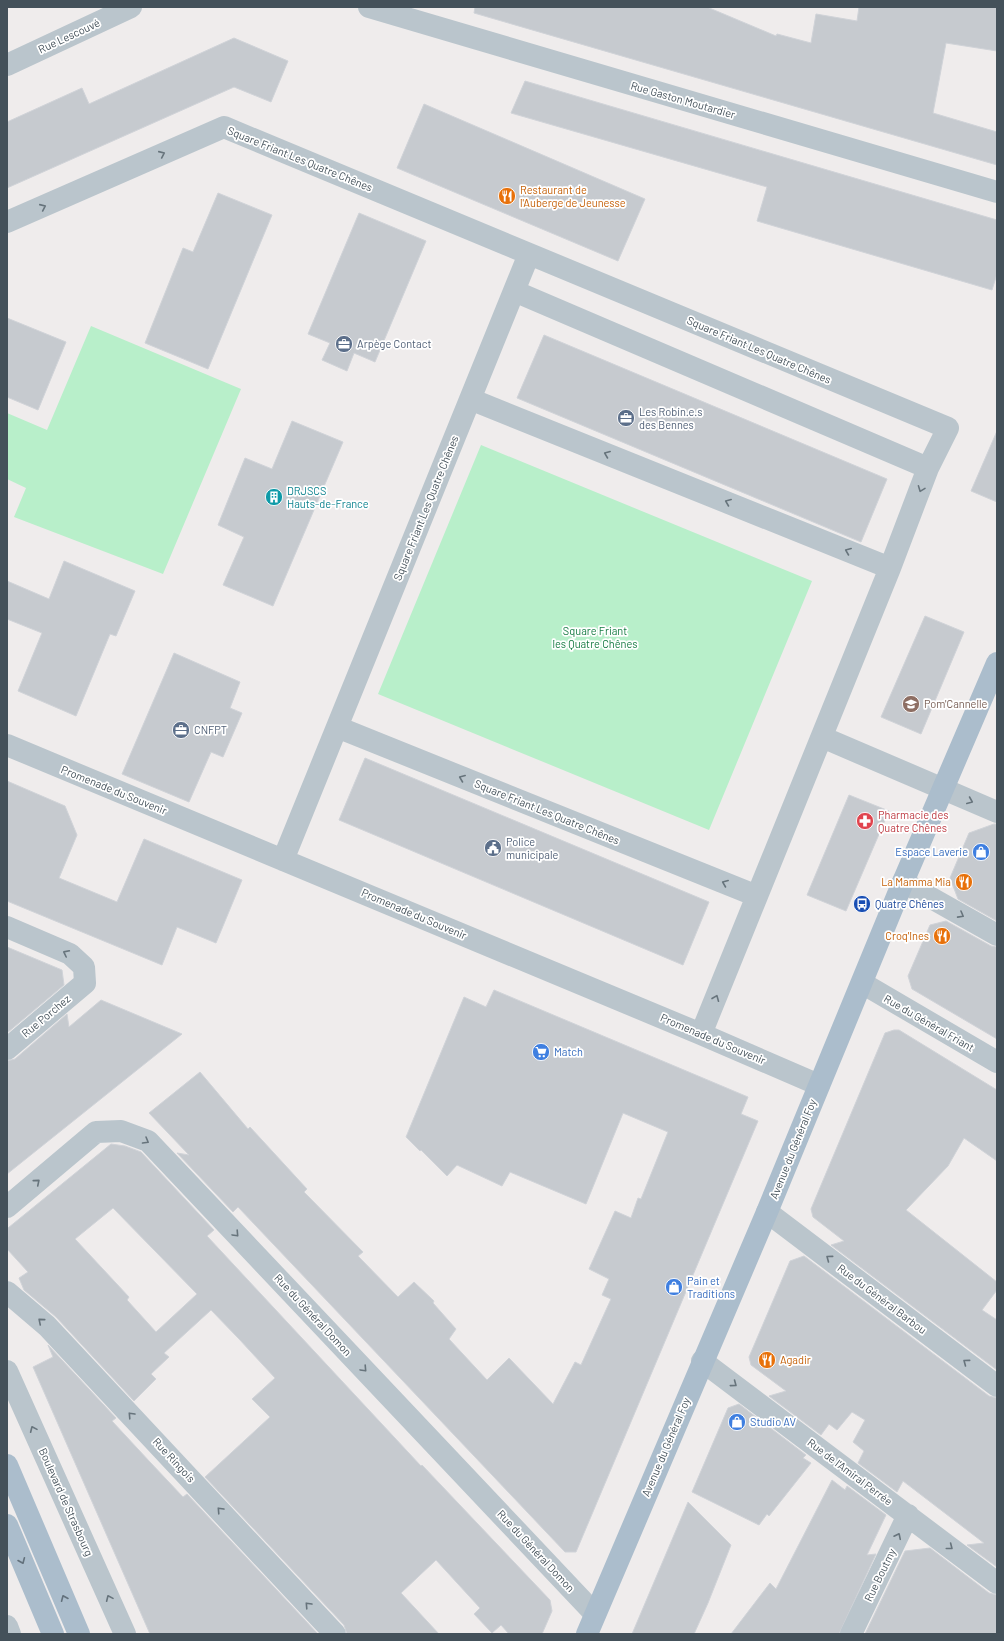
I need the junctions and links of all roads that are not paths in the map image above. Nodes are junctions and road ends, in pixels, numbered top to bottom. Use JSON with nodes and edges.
{"nodes":[{"id":1,"x":131,"y":7,"type":"edge"},
{"id":2,"x":369,"y":7,"type":"edge"},
{"id":3,"x":7,"y":65,"type":"edge"},
{"id":4,"x":997,"y":192,"type":"edge"},
{"id":5,"x":7,"y":222,"type":"edge"},
{"id":6,"x":529,"y":254,"type":"junction"},
{"id":7,"x":514,"y":291,"type":"junction"},
{"id":8,"x":470,"y":399,"type":"junction"},
{"id":9,"x":928,"y":468,"type":"junction"},
{"id":10,"x":890,"y":568,"type":"junction"},
{"id":11,"x":997,"y":662,"type":"edge"},
{"id":12,"x":337,"y":728,"type":"junction"},
{"id":13,"x":822,"y":737,"type":"junction"},
{"id":14,"x":7,"y":746,"type":"edge"},
{"id":15,"x":943,"y":789,"type":"junction"},
{"id":16,"x":997,"y":812,"type":"edge"},
{"id":17,"x":283,"y":860,"type":"junction"},
{"id":18,"x":903,"y":882,"type":"junction"},
{"id":19,"x":757,"y":896,"type":"junction"},
{"id":20,"x":7,"y":928,"type":"edge"},
{"id":21,"x":997,"y":935,"type":"edge"},
{"id":22,"x":862,"y":983,"type":"junction"},
{"id":23,"x":701,"y":1034,"type":"junction"},
{"id":24,"x":7,"y":1049,"type":"edge"},
{"id":25,"x":997,"y":1062,"type":"edge"},
{"id":26,"x":819,"y":1085,"type":"junction"},
{"id":27,"x":7,"y":1207,"type":"edge"},
{"id":28,"x":767,"y":1212,"type":"junction"},
{"id":29,"x":7,"y":1292,"type":"edge"},
{"id":30,"x":702,"y":1361,"type":"junction"},
{"id":31,"x":7,"y":1371,"type":"edge"},
{"id":32,"x":997,"y":1386,"type":"edge"},
{"id":33,"x":7,"y":1465,"type":"edge"},
{"id":34,"x":908,"y":1515,"type":"junction"},
{"id":35,"x":7,"y":1525,"type":"edge"},
{"id":36,"x":997,"y":1583,"type":"edge"},
{"id":37,"x":595,"y":1614,"type":"junction"},
{"id":38,"x":7,"y":1626,"type":"edge"},
{"id":39,"x":10,"y":1634,"type":"edge"},
{"id":40,"x":54,"y":1634,"type":"edge"},
{"id":41,"x":79,"y":1634,"type":"edge"},
{"id":42,"x":125,"y":1634,"type":"edge"},
{"id":43,"x":335,"y":1634,"type":"edge"},
{"id":44,"x":587,"y":1634,"type":"edge"},
{"id":45,"x":851,"y":1634,"type":"edge"}],
"edges":[{"from":1,"to":3,"type":"street","name":"Rue Lescouvé"},
{"from":2,"to":4,"type":"street","name":"Rue Gaston Moutardier"},
{"from":5,"to":6,"type":"street","name":"Square Friant Les Quatre Chênes","one_way":true},
{"from":6,"to":7,"type":"street","name":"Square Friant Les Quatre Chênes"},
{"from":6,"to":9,"type":"street","name":"Square Friant Les Quatre Chênes"},
{"from":7,"to":8,"type":"street","name":"Square Friant Les Quatre Chênes"},
{"from":7,"to":9,"type":"street"},
{"from":10,"to":8,"type":"street","one_way":true},
{"from":8,"to":12,"type":"street","name":"Square Friant Les Quatre Chênes"},
{"from":9,"to":10,"type":"street","name":"Square Friant Les Quatre Chênes","one_way":true},
{"from":10,"to":13,"type":"street","name":"Square Friant Les Quatre Chênes"},
{"from":11,"to":15,"type":"main road","name":"Avenue du Général Foy"},
{"from":12,"to":17,"type":"street","name":"Square Friant Les Quatre Chênes"},
{"from":19,"to":12,"type":"street","name":"Square Friant Les Quatre Chênes","one_way":true},
{"from":13,"to":15,"type":"street"},
{"from":13,"to":19,"type":"street","name":"Square Friant Les Quatre Chênes"},
{"from":14,"to":17,"type":"street","name":"Promenade du Souvenir"},
{"from":15,"to":16,"type":"street","one_way":true},
{"from":15,"to":18,"type":"main road","name":"Avenue du Général Foy"},
{"from":17,"to":23,"type":"street","name":"Promenade du Souvenir"},
{"from":18,"to":21,"type":"street","one_way":true},
{"from":18,"to":22,"type":"main road","name":"Avenue du Général Foy"},
{"from":23,"to":19,"type":"street","name":"Square Friant Les Quatre Chênes","one_way":true},
{"from":24,"to":20,"type":"street","name":"Rue Porchez","one_way":true},
{"from":22,"to":25,"type":"street","name":"Rue du Général Friant"},
{"from":22,"to":26,"type":"main road","name":"Avenue du Général Foy"},
{"from":23,"to":26,"type":"street","name":"Promenade du Souvenir"},
{"from":26,"to":28,"type":"main road","name":"Avenue du Général Foy"},
{"from":27,"to":37,"type":"street","name":"Rue du Général Domon","one_way":true},
{"from":28,"to":30,"type":"main road","name":"Avenue du Général Foy"},
{"from":32,"to":28,"type":"street","name":"Rue du Général Barbou","one_way":true},
{"from":43,"to":29,"type":"street","name":"Rue Ringois","one_way":true},
{"from":30,"to":34,"type":"street","name":"Rue de l'Amiral Perrée","one_way":true},
{"from":30,"to":37,"type":"main road","name":"Avenue du Général Foy"},
{"from":42,"to":31,"type":"street","name":"Boulevard de Strasbourg","one_way":true},
{"from":41,"to":33,"type":"main road","one_way":true},
{"from":34,"to":36,"type":"street","name":"Rue de l'Amiral Perrée","one_way":true},
{"from":45,"to":34,"type":"street","name":"Rue Boutmy","one_way":true},
{"from":35,"to":40,"type":"main road","one_way":true},
{"from":37,"to":44,"type":"main road","name":"Avenue du Général Foy"},
{"from":38,"to":39,"type":"street"}]}
